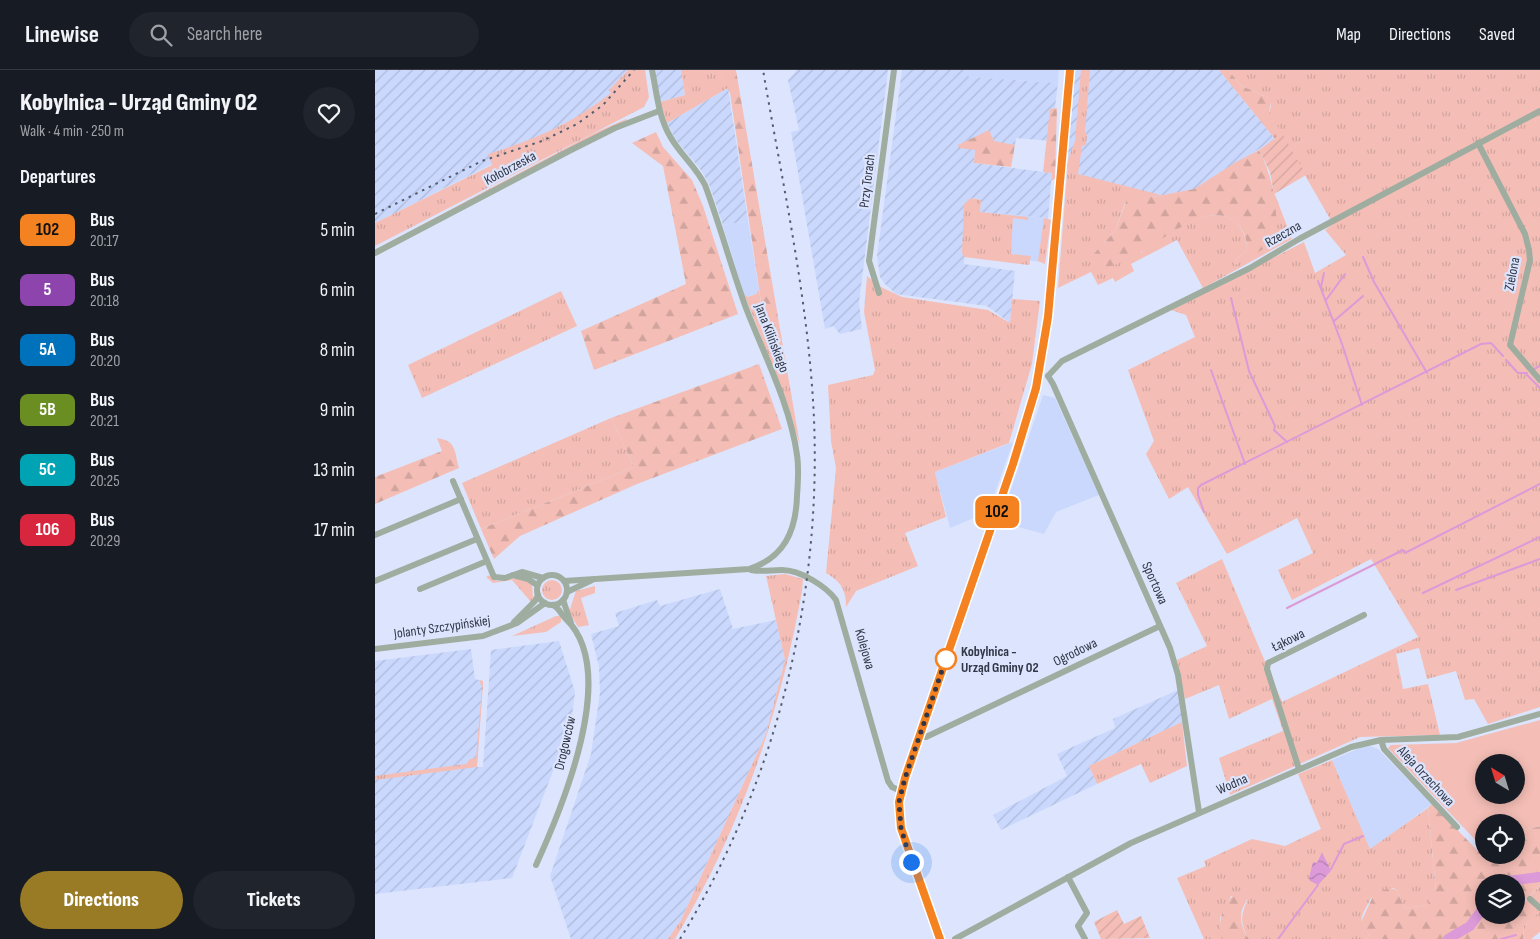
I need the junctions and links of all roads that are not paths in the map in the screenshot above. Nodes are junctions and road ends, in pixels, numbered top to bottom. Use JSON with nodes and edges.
{"nodes":[{"id":1,"x":652,"y":70,"type":"edge"},
{"id":2,"x":894,"y":70,"type":"edge"},
{"id":3,"x":1071,"y":70,"type":"edge"},
{"id":4,"x":659,"y":111,"type":"junction"},
{"id":5,"x":1540,"y":111,"type":"edge"},
{"id":6,"x":1478,"y":142,"type":"junction"},
{"id":7,"x":375,"y":253,"type":"edge"},
{"id":8,"x":879,"y":293,"type":"dead end"},
{"id":9,"x":1039,"y":373,"type":"junction"},
{"id":10,"x":1048,"y":376,"type":"junction"},
{"id":11,"x":1540,"y":380,"type":"edge"},
{"id":12,"x":453,"y":481,"type":"dead end"},
{"id":13,"x":461,"y":499,"type":"junction"},
{"id":14,"x":375,"y":535,"type":"edge"},
{"id":15,"x":477,"y":539,"type":"junction"},
{"id":16,"x":487,"y":562,"type":"junction"},
{"id":17,"x":749,"y":569,"type":"junction"},
{"id":18,"x":513,"y":575,"type":"junction"},
{"id":19,"x":543,"y":578,"type":"junction"},
{"id":20,"x":595,"y":578,"type":"junction"},
{"id":21,"x":375,"y":581,"type":"edge"},
{"id":22,"x":564,"y":581,"type":"junction"},
{"id":23,"x":537,"y":585,"type":"junction"},
{"id":24,"x":421,"y":590,"type":"dead end"},
{"id":25,"x":567,"y":592,"type":"junction"},
{"id":26,"x":538,"y":595,"type":"junction"},
{"id":27,"x":563,"y":600,"type":"junction"},
{"id":28,"x":545,"y":603,"type":"junction"},
{"id":29,"x":553,"y":605,"type":"junction"},
{"id":30,"x":1364,"y":615,"type":"dead end"},
{"id":31,"x":571,"y":623,"type":"junction"},
{"id":32,"x":511,"y":625,"type":"junction"},
{"id":33,"x":1160,"y":626,"type":"junction"},
{"id":34,"x":375,"y":649,"type":"edge"},
{"id":35,"x":1540,"y":714,"type":"edge"},
{"id":36,"x":919,"y":736,"type":"junction"},
{"id":37,"x":1381,"y":740,"type":"junction"},
{"id":38,"x":1299,"y":769,"type":"junction"},
{"id":39,"x":901,"y":791,"type":"junction"},
{"id":40,"x":1199,"y":812,"type":"junction"},
{"id":41,"x":1457,"y":827,"type":"dead end"},
{"id":42,"x":536,"y":865,"type":"dead end"},
{"id":43,"x":1068,"y":877,"type":"junction"},
{"id":44,"x":1530,"y":899,"type":"dead end"},
{"id":45,"x":1540,"y":908,"type":"edge"},
{"id":46,"x":940,"y":939,"type":"edge"},
{"id":47,"x":955,"y":939,"type":"edge"},
{"id":48,"x":1085,"y":939,"type":"edge"}],
"edges":[{"from":1,"to":4,"type":"street","name":"Jana Kilińskiego"},
{"from":2,"to":8,"type":"street","name":"Przy Torach"},
{"from":3,"to":9,"type":"main road"},
{"from":4,"to":7,"type":"street","name":"Kołobrzeska"},
{"from":4,"to":17,"type":"street","name":"Jana Kilińskiego"},
{"from":5,"to":6,"type":"street","name":"Rzeczna"},
{"from":6,"to":10,"type":"street","name":"Rzeczna"},
{"from":6,"to":11,"type":"street","name":"Zielona"},
{"from":9,"to":10,"type":"street"},
{"from":9,"to":36,"type":"main road"},
{"from":10,"to":33,"type":"street","name":"Sportowa"},
{"from":12,"to":13,"type":"street"},
{"from":13,"to":14,"type":"street"},
{"from":13,"to":15,"type":"street"},
{"from":15,"to":16,"type":"street"},
{"from":15,"to":21,"type":"street"},
{"from":16,"to":18,"type":"street"},
{"from":16,"to":24,"type":"street"},
{"from":17,"to":20,"type":"street"},
{"from":17,"to":39,"type":"street","name":"Kolejowa"},
{"from":18,"to":19,"type":"street"},
{"from":18,"to":23,"type":"street"},
{"from":19,"to":22,"type":"street"},
{"from":19,"to":23,"type":"street"},
{"from":20,"to":22,"type":"street"},
{"from":20,"to":25,"type":"street"},
{"from":22,"to":25,"type":"street"},
{"from":23,"to":26,"type":"street"},
{"from":25,"to":27,"type":"street"},
{"from":26,"to":28,"type":"street"},
{"from":26,"to":32,"type":"street","name":"Jolanty Szczypińskiej"},
{"from":27,"to":29,"type":"street"},
{"from":27,"to":31,"type":"street","name":"Drogowców"},
{"from":28,"to":29,"type":"street"},
{"from":28,"to":32,"type":"street","name":"Jolanty Szczypińskiej"},
{"from":29,"to":31,"type":"street","name":"Drogowców"},
{"from":30,"to":38,"type":"street","name":"Łąkowa"},
{"from":31,"to":42,"type":"street","name":"Drogowców"},
{"from":32,"to":34,"type":"street","name":"Jolanty Szczypińskiej"},
{"from":33,"to":36,"type":"street","name":"Ogrodowa"},
{"from":33,"to":40,"type":"street","name":"Sportowa"},
{"from":35,"to":37,"type":"street","name":"Wodna"},
{"from":36,"to":39,"type":"main road"},
{"from":37,"to":38,"type":"street","name":"Wodna"},
{"from":37,"to":41,"type":"street","name":"Aleja Orzechowa"},
{"from":38,"to":40,"type":"street","name":"Wodna"},
{"from":39,"to":46,"type":"main road"},
{"from":40,"to":43,"type":"street","name":"Wodna"},
{"from":43,"to":47,"type":"street","name":"Wodna"},
{"from":43,"to":48,"type":"street"},
{"from":44,"to":45,"type":"street"}]}
